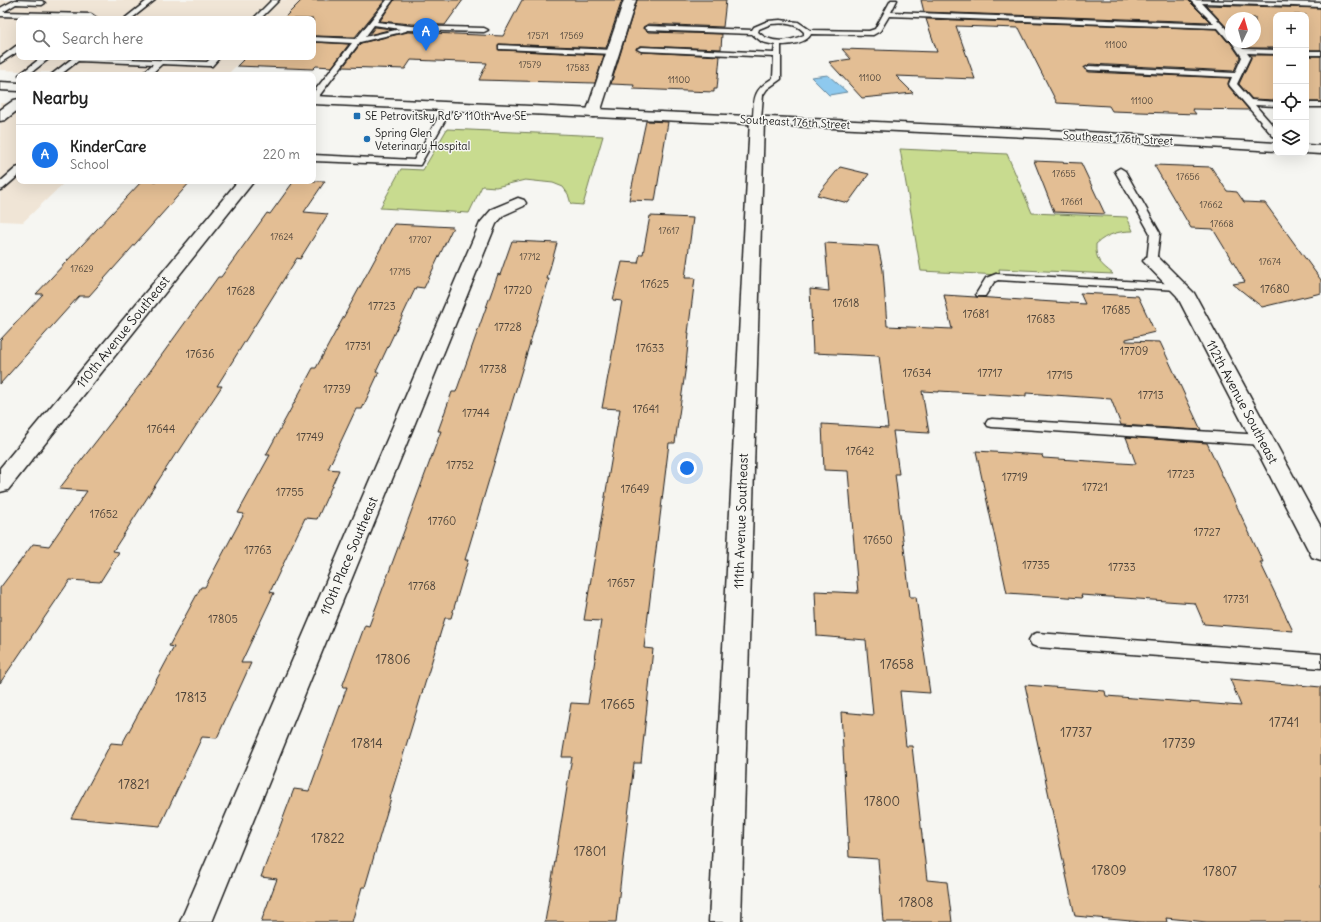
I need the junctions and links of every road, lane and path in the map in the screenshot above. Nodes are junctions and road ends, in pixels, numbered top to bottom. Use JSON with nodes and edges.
{"nodes":[{"id":1,"x":152,"y":0,"type":"edge"},
{"id":2,"x":276,"y":0,"type":"edge"},
{"id":3,"x":390,"y":0,"type":"edge"},
{"id":4,"x":630,"y":0,"type":"edge"},
{"id":5,"x":894,"y":0,"type":"edge"},
{"id":6,"x":1194,"y":1,"type":"edge"},
{"id":7,"x":42,"y":3,"type":"dead end"},
{"id":8,"x":1321,"y":6,"type":"edge"},
{"id":9,"x":0,"y":12,"type":"edge"},
{"id":10,"x":887,"y":14,"type":"junction"},
{"id":11,"x":91,"y":16,"type":"edge"},
{"id":12,"x":131,"y":16,"type":"edge"},
{"id":13,"x":259,"y":16,"type":"edge"},
{"id":14,"x":372,"y":23,"type":"junction"},
{"id":15,"x":1220,"y":26,"type":"junction"},
{"id":16,"x":411,"y":28,"type":"junction"},
{"id":17,"x":648,"y":28,"type":"dead end"},
{"id":18,"x":484,"y":30,"type":"dead end"},
{"id":19,"x":1225,"y":31,"type":"edge"},
{"id":20,"x":754,"y":32,"type":"junction"},
{"id":21,"x":808,"y":32,"type":"junction"},
{"id":22,"x":316,"y":40,"type":"edge"},
{"id":23,"x":357,"y":41,"type":"junction"},
{"id":24,"x":779,"y":42,"type":"junction"},
{"id":25,"x":502,"y":47,"type":"dead end"},
{"id":26,"x":1240,"y":48,"type":"edge"},
{"id":27,"x":641,"y":49,"type":"dead end"},
{"id":28,"x":16,"y":50,"type":"edge"},
{"id":29,"x":1243,"y":51,"type":"junction"},
{"id":30,"x":613,"y":52,"type":"junction"},
{"id":31,"x":1273,"y":52,"type":"edge"},
{"id":32,"x":1309,"y":53,"type":"edge"},
{"id":33,"x":1321,"y":53,"type":"edge"},
{"id":34,"x":778,"y":55,"type":"junction"},
{"id":35,"x":43,"y":60,"type":"edge"},
{"id":36,"x":74,"y":60,"type":"edge"},
{"id":37,"x":118,"y":60,"type":"edge"},
{"id":38,"x":213,"y":60,"type":"edge"},
{"id":39,"x":0,"y":61,"type":"edge"},
{"id":40,"x":160,"y":62,"type":"junction"},
{"id":41,"x":1089,"y":68,"type":"dead end"},
{"id":42,"x":27,"y":72,"type":"edge"},
{"id":43,"x":59,"y":72,"type":"edge"},
{"id":44,"x":148,"y":72,"type":"edge"},
{"id":45,"x":1238,"y":75,"type":"junction"},
{"id":46,"x":316,"y":95,"type":"edge"},
{"id":47,"x":316,"y":99,"type":"edge"},
{"id":48,"x":1249,"y":102,"type":"junction"},
{"id":49,"x":1273,"y":104,"type":"edge"},
{"id":50,"x":16,"y":105,"type":"edge"},
{"id":51,"x":1309,"y":105,"type":"edge"},
{"id":52,"x":1321,"y":105,"type":"edge"},
{"id":53,"x":449,"y":106,"type":"junction"},
{"id":54,"x":593,"y":113,"type":"junction"},
{"id":55,"x":2,"y":115,"type":"edge"},
{"id":56,"x":757,"y":120,"type":"junction"},
{"id":57,"x":1273,"y":130,"type":"edge"},
{"id":58,"x":1273,"y":147,"type":"edge"},
{"id":59,"x":1309,"y":149,"type":"edge"},
{"id":60,"x":1321,"y":150,"type":"edge"},
{"id":61,"x":316,"y":158,"type":"edge"},
{"id":62,"x":1120,"y":171,"type":"dead end"},
{"id":63,"x":16,"y":173,"type":"edge"},
{"id":64,"x":244,"y":184,"type":"edge"},
{"id":65,"x":0,"y":187,"type":"edge"},
{"id":66,"x":518,"y":203,"type":"dead end"},
{"id":67,"x":1152,"y":261,"type":"joint"},
{"id":68,"x":1179,"y":287,"type":"junction"},
{"id":69,"x":981,"y":294,"type":"dead end"},
{"id":70,"x":992,"y":423,"type":"dead end"},
{"id":71,"x":1263,"y":440,"type":"junction"},
{"id":72,"x":0,"y":484,"type":"edge"},
{"id":73,"x":1321,"y":550,"type":"edge"},
{"id":74,"x":1037,"y":640,"type":"dead end"},
{"id":75,"x":1321,"y":661,"type":"edge"},
{"id":76,"x":196,"y":922,"type":"edge"},
{"id":77,"x":725,"y":922,"type":"edge"}],
"edges":[{"from":1,"to":12,"type":"lane"},
{"from":2,"to":13,"type":"lane"},
{"from":3,"to":14,"type":"lane"},
{"from":4,"to":30,"type":"street"},
{"from":5,"to":10,"type":"lane"},
{"from":6,"to":8,"type":"lane"},
{"from":6,"to":15,"type":"lane"},
{"from":7,"to":9,"type":"lane"},
{"from":9,"to":11,"type":"lane"},
{"from":10,"to":15,"type":"lane"},
{"from":10,"to":21,"type":"lane"},
{"from":14,"to":16,"type":"lane"},
{"from":14,"to":23,"type":"lane"},
{"from":15,"to":19,"type":"lane"},
{"from":16,"to":18,"type":"lane"},
{"from":16,"to":23,"type":"lane"},
{"from":17,"to":20,"type":"lane"},
{"from":20,"to":21,"type":"lane"},
{"from":20,"to":24,"type":"lane"},
{"from":21,"to":24,"type":"lane"},
{"from":22,"to":23,"type":"lane"},
{"from":23,"to":46,"type":"lane"},
{"from":24,"to":34,"type":"lane"},
{"from":25,"to":30,"type":"lane"},
{"from":26,"to":29,"type":"lane"},
{"from":27,"to":34,"type":"lane"},
{"from":28,"to":39,"type":"lane"},
{"from":29,"to":31,"type":"lane"},
{"from":29,"to":45,"type":"lane"},
{"from":30,"to":54,"type":"street"},
{"from":32,"to":33,"type":"lane"},
{"from":34,"to":56,"type":"lane"},
{"from":35,"to":42,"type":"lane"},
{"from":36,"to":43,"type":"lane"},
{"from":37,"to":40,"type":"lane"},
{"from":38,"to":40,"type":"lane"},
{"from":40,"to":44,"type":"lane"},
{"from":41,"to":45,"type":"lane"},
{"from":45,"to":48,"type":"lane"},
{"from":47,"to":53,"type":"street","name":"Southeast 176th Street"},
{"from":48,"to":49,"type":"lane"},
{"from":48,"to":57,"type":"lane"},
{"from":50,"to":55,"type":"street"},
{"from":51,"to":52,"type":"lane"},
{"from":53,"to":54,"type":"street","name":"Southeast 176th Street"},
{"from":53,"to":61,"type":"lane"},
{"from":54,"to":56,"type":"street","name":"Southeast 176th Street"},
{"from":56,"to":58,"type":"street","name":"Southeast 176th Street"},
{"from":56,"to":77,"type":"street","name":"111th Avenue Southeast"},
{"from":59,"to":60,"type":"street"},
{"from":62,"to":67,"type":"lane"},
{"from":63,"to":65,"type":"lane"},
{"from":64,"to":72,"type":"street","name":"110th Avenue Southeast"},
{"from":66,"to":76,"type":"street","name":"110th Place Southeast"},
{"from":67,"to":68,"type":"street","name":"112th Avenue Southeast"},
{"from":68,"to":69,"type":"lane"},
{"from":68,"to":71,"type":"street","name":"112th Avenue Southeast"},
{"from":70,"to":71,"type":"lane"},
{"from":71,"to":73,"type":"street","name":"112th Avenue Southeast"},
{"from":74,"to":75,"type":"lane"}]}
